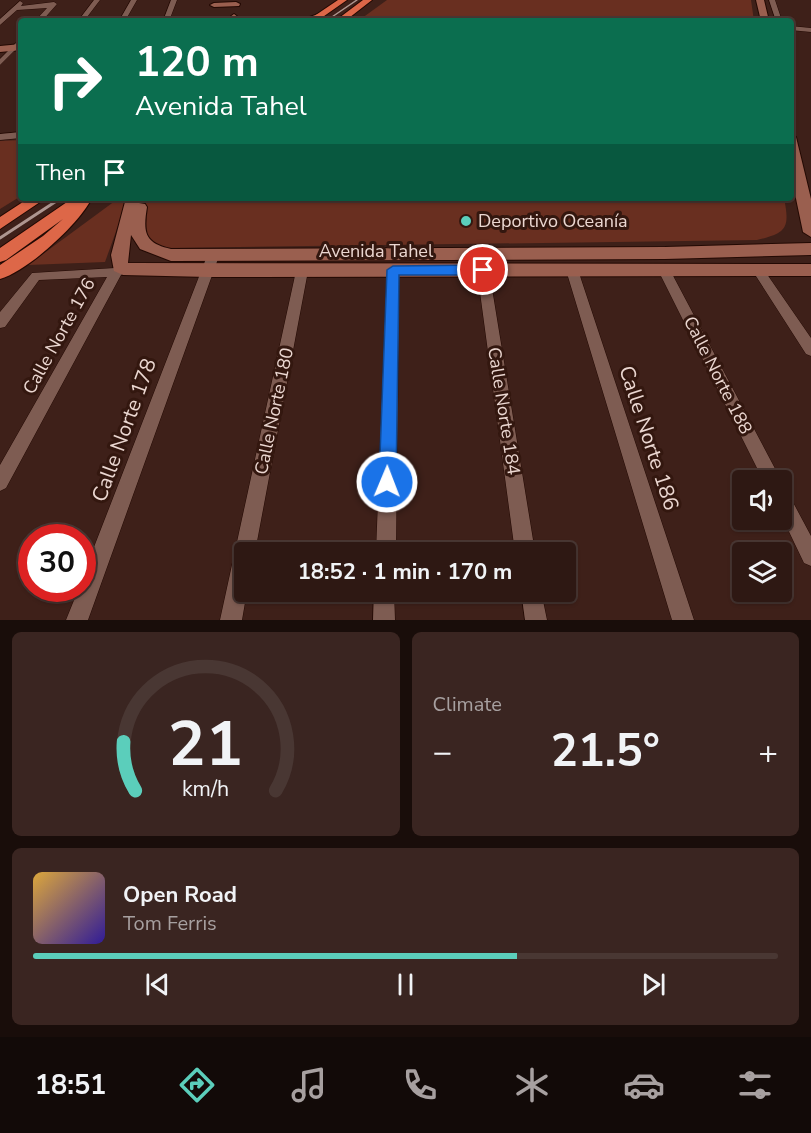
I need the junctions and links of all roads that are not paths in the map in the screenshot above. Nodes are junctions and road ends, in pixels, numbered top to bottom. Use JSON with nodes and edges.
{"nodes":[{"id":1,"x":24,"y":0,"type":"edge"},
{"id":2,"x":57,"y":0,"type":"edge"},
{"id":3,"x":97,"y":0,"type":"edge"},
{"id":4,"x":134,"y":0,"type":"edge"},
{"id":5,"x":174,"y":0,"type":"edge"},
{"id":6,"x":343,"y":0,"type":"edge"},
{"id":7,"x":368,"y":0,"type":"edge"},
{"id":8,"x":760,"y":0,"type":"edge"},
{"id":9,"x":772,"y":0,"type":"edge"},
{"id":10,"x":236,"y":2,"type":"edge"},
{"id":11,"x":51,"y":6,"type":"junction"},
{"id":12,"x":213,"y":6,"type":"edge"},
{"id":13,"x":15,"y":8,"type":"junction"},
{"id":14,"x":41,"y":18,"type":"edge"},
{"id":15,"x":83,"y":18,"type":"edge"},
{"id":16,"x":124,"y":18,"type":"edge"},
{"id":17,"x":167,"y":18,"type":"edge"},
{"id":18,"x":236,"y":18,"type":"edge"},
{"id":19,"x":316,"y":18,"type":"edge"},
{"id":20,"x":343,"y":18,"type":"edge"},
{"id":21,"x":764,"y":18,"type":"edge"},
{"id":22,"x":778,"y":18,"type":"edge"},
{"id":23,"x":0,"y":23,"type":"edge"},
{"id":24,"x":794,"y":28,"type":"edge"},
{"id":25,"x":811,"y":30,"type":"edge"},
{"id":26,"x":17,"y":48,"type":"edge"},
{"id":27,"x":0,"y":49,"type":"edge"},
{"id":28,"x":0,"y":63,"type":"edge"},
{"id":29,"x":18,"y":135,"type":"edge"},
{"id":30,"x":0,"y":137,"type":"edge"},
{"id":31,"x":794,"y":155,"type":"edge"},
{"id":32,"x":34,"y":201,"type":"edge"},
{"id":33,"x":80,"y":201,"type":"edge"},
{"id":34,"x":83,"y":201,"type":"edge"},
{"id":35,"x":132,"y":201,"type":"edge"},
{"id":36,"x":142,"y":201,"type":"edge"},
{"id":37,"x":24,"y":208,"type":"junction"},
{"id":38,"x":0,"y":219,"type":"edge"},
{"id":39,"x":0,"y":224,"type":"edge"},
{"id":40,"x":811,"y":232,"type":"edge"},
{"id":41,"x":811,"y":249,"type":"edge"},
{"id":42,"x":0,"y":256,"type":"edge"},
{"id":43,"x":210,"y":264,"type":"junction"},
{"id":44,"x":302,"y":270,"type":"junction"},
{"id":45,"x":393,"y":270,"type":"junction"},
{"id":46,"x":483,"y":270,"type":"junction"},
{"id":47,"x":573,"y":270,"type":"junction"},
{"id":48,"x":664,"y":270,"type":"junction"},
{"id":49,"x":758,"y":270,"type":"junction"},
{"id":50,"x":811,"y":270,"type":"edge"},
{"id":51,"x":120,"y":271,"type":"junction"},
{"id":52,"x":0,"y":273,"type":"edge"},
{"id":53,"x":0,"y":324,"type":"edge"},
{"id":54,"x":811,"y":350,"type":"edge"},
{"id":55,"x":767,"y":470,"type":"edge"},
{"id":56,"x":0,"y":482,"type":"edge"},
{"id":57,"x":792,"y":519,"type":"edge"},
{"id":58,"x":247,"y":542,"type":"edge"},
{"id":59,"x":386,"y":542,"type":"edge"},
{"id":60,"x":524,"y":542,"type":"edge"},
{"id":61,"x":811,"y":556,"type":"edge"},
{"id":62,"x":235,"y":602,"type":"edge"},
{"id":63,"x":384,"y":602,"type":"edge"},
{"id":64,"x":533,"y":602,"type":"edge"},
{"id":65,"x":77,"y":620,"type":"edge"},
{"id":66,"x":231,"y":620,"type":"edge"},
{"id":67,"x":384,"y":620,"type":"edge"},
{"id":68,"x":536,"y":620,"type":"edge"},
{"id":69,"x":683,"y":620,"type":"edge"}],
"edges":[{"from":1,"to":13,"type":"street"},
{"from":2,"to":11,"type":"street"},
{"from":3,"to":15,"type":"street"},
{"from":4,"to":16,"type":"street"},
{"from":5,"to":17,"type":"street"},
{"from":6,"to":19,"type":"highway"},
{"from":7,"to":20,"type":"highway"},
{"from":8,"to":21,"type":"street"},
{"from":9,"to":22,"type":"street"},
{"from":10,"to":12,"type":"street"},
{"from":10,"to":18,"type":"street"},
{"from":11,"to":13,"type":"street"},
{"from":11,"to":14,"type":"street"},
{"from":13,"to":23,"type":"street"},
{"from":24,"to":25,"type":"street"},
{"from":26,"to":27,"type":"street"},
{"from":26,"to":28,"type":"street"},
{"from":29,"to":30,"type":"street"},
{"from":31,"to":40,"type":"street"},
{"from":32,"to":37,"type":"highway"},
{"from":33,"to":42,"type":"highway"},
{"from":34,"to":52,"type":"highway"},
{"from":35,"to":51,"type":"street"},
{"from":36,"to":43,"type":"street","name":"Avenida Tahel"},
{"from":37,"to":38,"type":"highway"},
{"from":37,"to":39,"type":"highway"},
{"from":41,"to":43,"type":"street","name":"Avenida Tahel"},
{"from":43,"to":44,"type":"street","name":"Avenida Tahel"},
{"from":43,"to":51,"type":"street","name":"Avenida Tahel"},
{"from":43,"to":65,"type":"street","name":"Calle Norte 178"},
{"from":44,"to":45,"type":"street","name":"Avenida Tahel"},
{"from":44,"to":58,"type":"street","name":"Calle Norte 180"},
{"from":45,"to":46,"type":"street","name":"Avenida Tahel"},
{"from":45,"to":59,"type":"street"},
{"from":46,"to":47,"type":"street","name":"Avenida Tahel"},
{"from":46,"to":60,"type":"street","name":"Calle Norte 184"},
{"from":47,"to":48,"type":"street","name":"Avenida Tahel"},
{"from":47,"to":69,"type":"street","name":"Calle Norte 186"},
{"from":48,"to":49,"type":"street","name":"Avenida Tahel"},
{"from":48,"to":55,"type":"street","name":"Calle Norte 188"},
{"from":49,"to":50,"type":"street","name":"Avenida Tahel"},
{"from":49,"to":54,"type":"street"},
{"from":51,"to":53,"type":"street","name":"Avenida Tahel"},
{"from":51,"to":56,"type":"street","name":"Calle Norte 176"},
{"from":57,"to":61,"type":"street"},
{"from":62,"to":66,"type":"street","name":"Calle Norte 180"},
{"from":63,"to":67,"type":"street"},
{"from":64,"to":68,"type":"street"}]}
